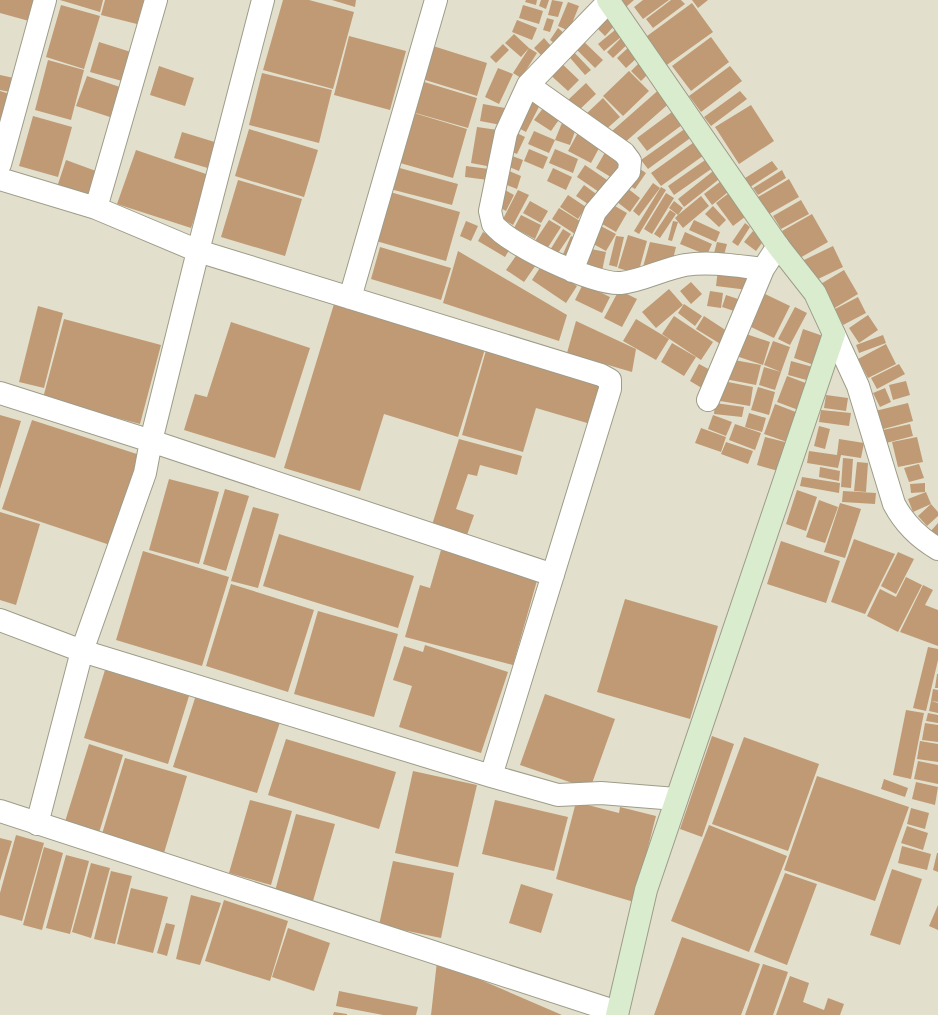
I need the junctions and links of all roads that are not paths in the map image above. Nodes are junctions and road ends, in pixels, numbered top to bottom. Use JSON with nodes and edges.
{"nodes":[{"id":1,"x":45,"y":0,"type":"edge"},
{"id":2,"x":156,"y":0,"type":"edge"},
{"id":3,"x":263,"y":0,"type":"edge"},
{"id":4,"x":436,"y":0,"type":"edge"},
{"id":5,"x":608,"y":1,"type":"edge"},
{"id":6,"x":528,"y":85,"type":"junction"},
{"id":7,"x":0,"y":164,"type":"edge"},
{"id":8,"x":0,"y":179,"type":"edge"},
{"id":9,"x":96,"y":208,"type":"junction"},
{"id":10,"x":778,"y":246,"type":"junction"},
{"id":11,"x":198,"y":251,"type":"junction"},
{"id":12,"x":763,"y":269,"type":"junction"},
{"id":13,"x":572,"y":271,"type":"junction"},
{"id":14,"x":350,"y":298,"type":"junction"},
{"id":15,"x":834,"y":334,"type":"junction"},
{"id":16,"x":0,"y":393,"type":"edge"},
{"id":17,"x":708,"y":400,"type":"dead end"},
{"id":18,"x":151,"y":441,"type":"junction"},
{"id":19,"x":938,"y":549,"type":"edge"},
{"id":20,"x":552,"y":575,"type":"junction"},
{"id":21,"x":0,"y":620,"type":"edge"},
{"id":22,"x":82,"y":652,"type":"junction"},
{"id":23,"x":491,"y":776,"type":"junction"},
{"id":24,"x":676,"y":799,"type":"junction"},
{"id":25,"x":0,"y":811,"type":"edge"},
{"id":26,"x":37,"y":824,"type":"junction"},
{"id":27,"x":617,"y":1013,"type":"edge"}],
"edges":[{"from":1,"to":7,"type":"street"},
{"from":2,"to":9,"type":"street"},
{"from":3,"to":11,"type":"street"},
{"from":4,"to":14,"type":"street"},
{"from":5,"to":6,"type":"street"},
{"from":5,"to":10,"type":"street"},
{"from":6,"to":13,"type":"street"},
{"from":6,"to":13,"type":"street"},
{"from":8,"to":9,"type":"street"},
{"from":9,"to":11,"type":"street"},
{"from":10,"to":12,"type":"street"},
{"from":10,"to":15,"type":"street"},
{"from":11,"to":14,"type":"street"},
{"from":11,"to":18,"type":"street"},
{"from":12,"to":13,"type":"street"},
{"from":12,"to":17,"type":"street"},
{"from":14,"to":20,"type":"street"},
{"from":15,"to":19,"type":"street"},
{"from":15,"to":24,"type":"street"},
{"from":16,"to":18,"type":"street"},
{"from":18,"to":20,"type":"street"},
{"from":18,"to":22,"type":"street"},
{"from":20,"to":23,"type":"street"},
{"from":21,"to":22,"type":"street"},
{"from":22,"to":23,"type":"street"},
{"from":22,"to":26,"type":"street"},
{"from":23,"to":24,"type":"street"},
{"from":24,"to":27,"type":"street"},
{"from":25,"to":26,"type":"street"},
{"from":26,"to":27,"type":"street"}]}
